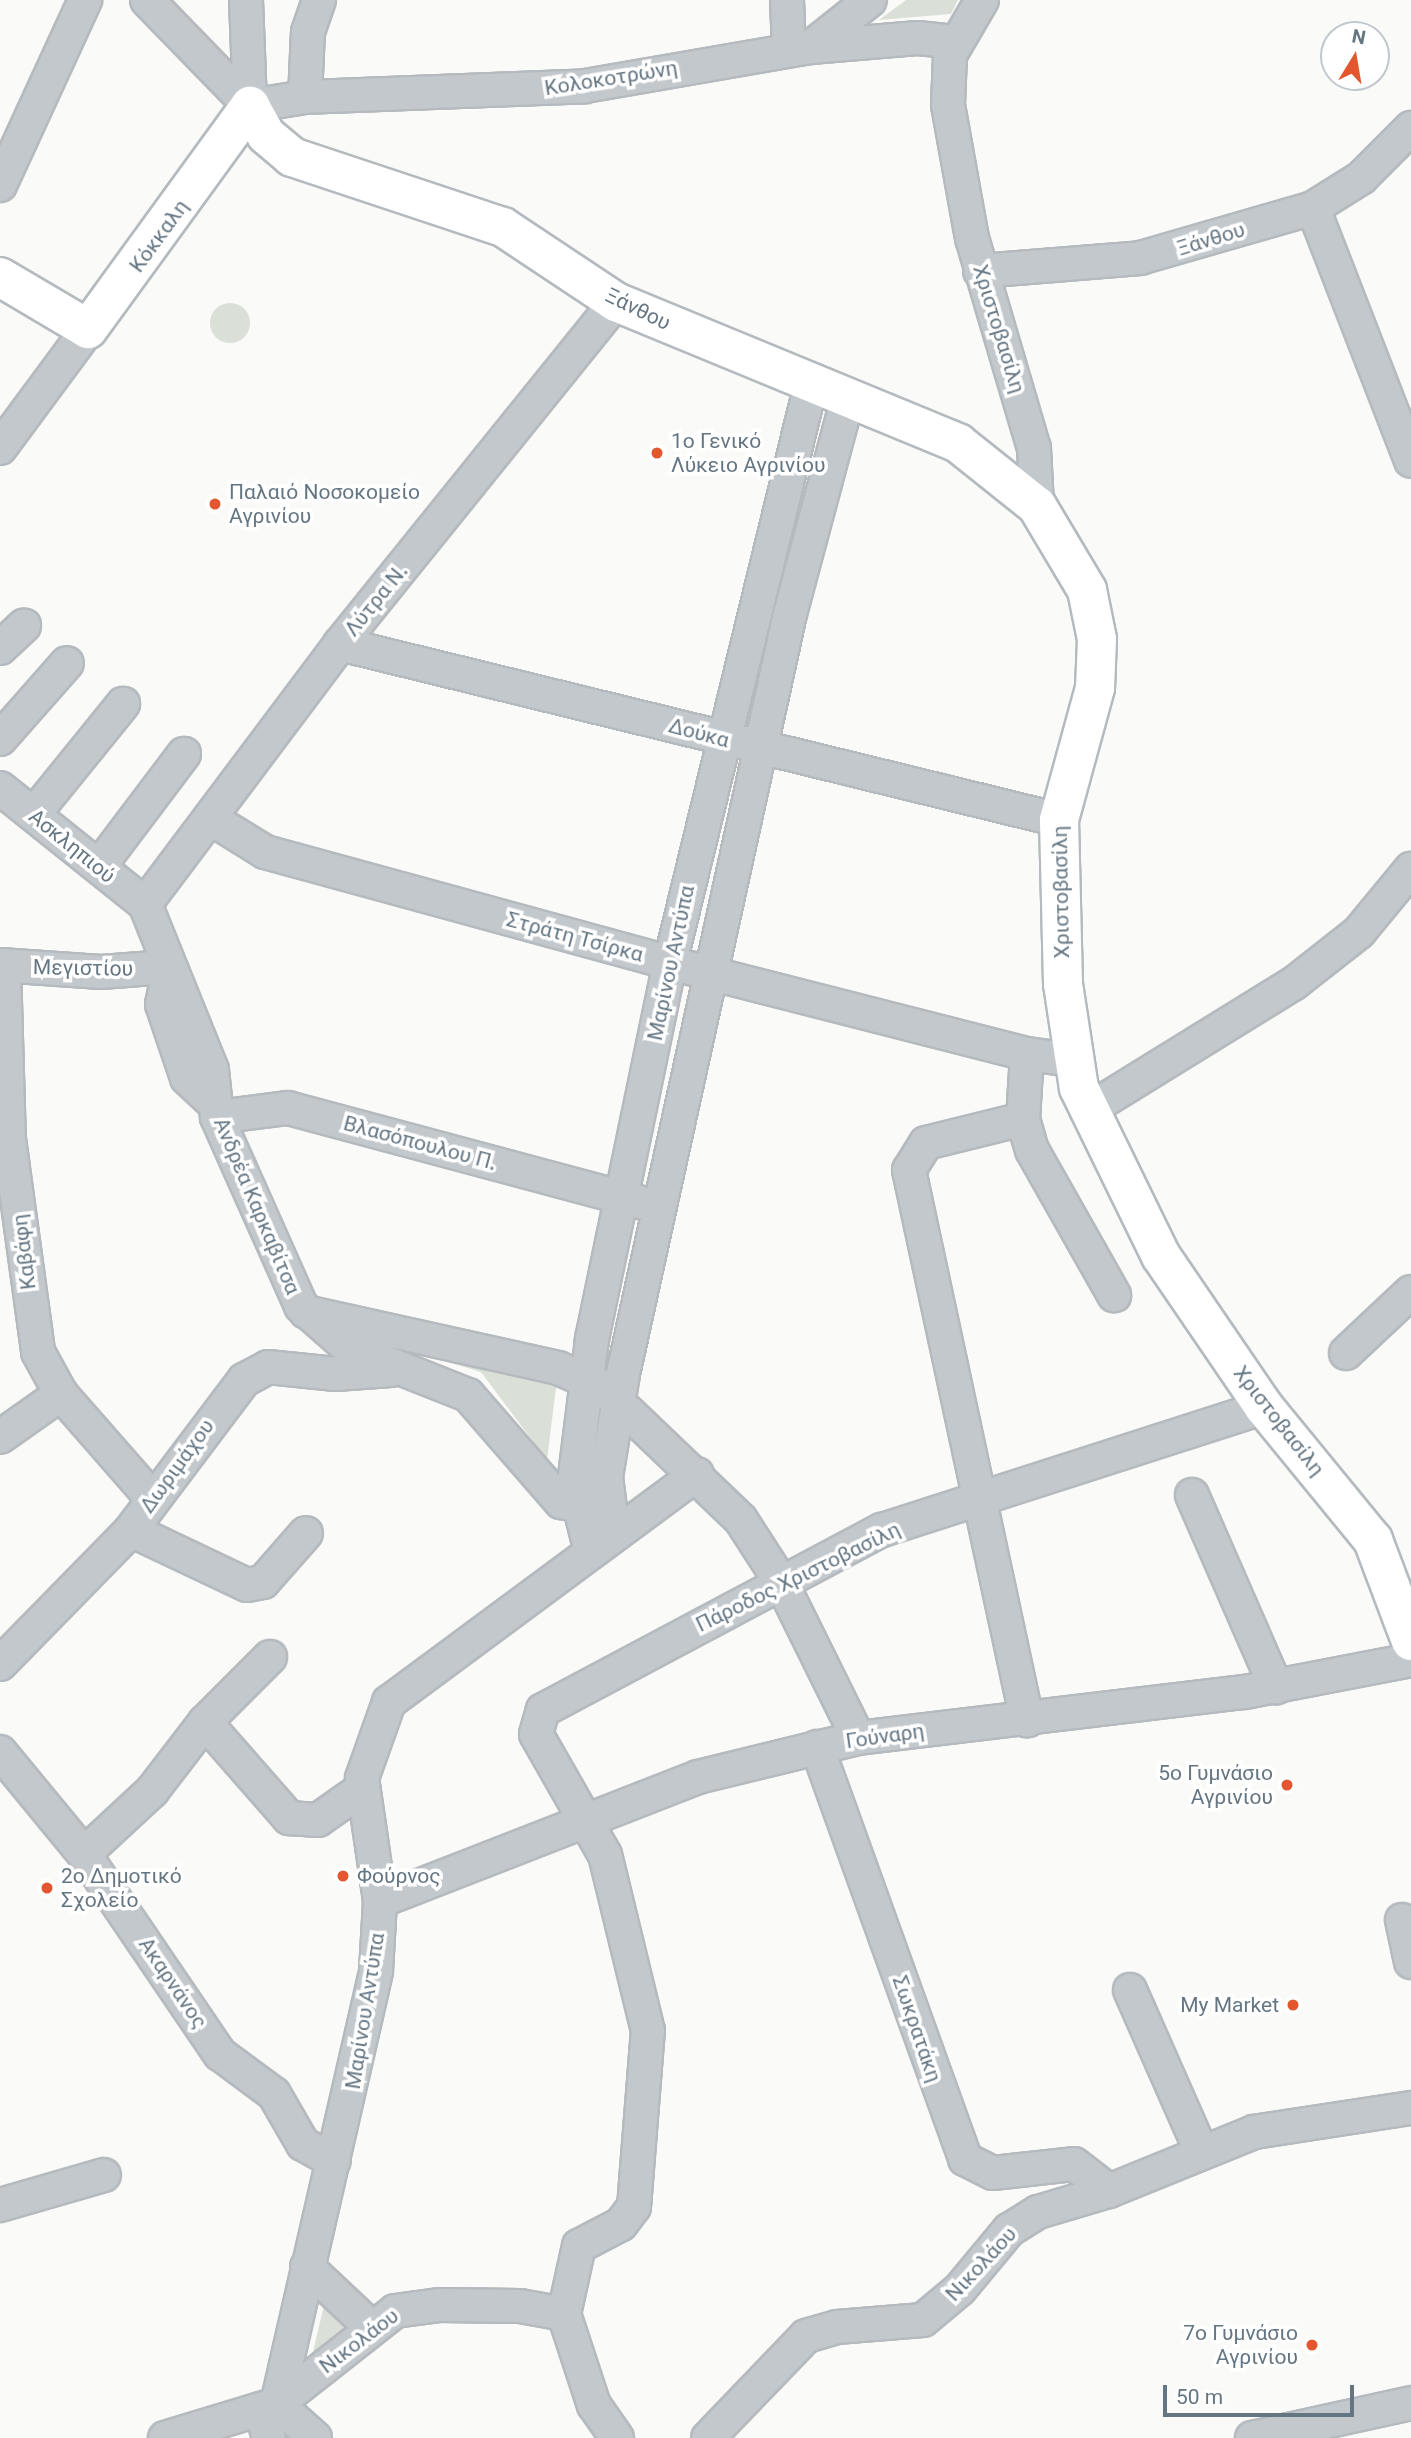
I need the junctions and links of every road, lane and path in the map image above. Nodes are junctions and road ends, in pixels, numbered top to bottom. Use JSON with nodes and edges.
{"nodes":[{"id":1,"x":86,"y":0,"type":"edge"},
{"id":2,"x":148,"y":0,"type":"edge"},
{"id":3,"x":246,"y":0,"type":"edge"},
{"id":4,"x":319,"y":0,"type":"edge"},
{"id":5,"x":788,"y":0,"type":"edge"},
{"id":6,"x":870,"y":0,"type":"edge"},
{"id":7,"x":982,"y":0,"type":"edge"},
{"id":8,"x":955,"y":42,"type":"junction"},
{"id":9,"x":800,"y":48,"type":"junction"},
{"id":10,"x":305,"y":97,"type":"junction"},
{"id":11,"x":250,"y":106,"type":"junction"},
{"id":12,"x":1411,"y":128,"type":"edge"},
{"id":13,"x":0,"y":185,"type":"edge"},
{"id":14,"x":1313,"y":208,"type":"junction"},
{"id":15,"x":980,"y":271,"type":"junction"},
{"id":16,"x":0,"y":276,"type":"edge"},
{"id":17,"x":616,"y":302,"type":"junction"},
{"id":18,"x":88,"y":329,"type":"junction"},
{"id":19,"x":811,"y":384,"type":"junction"},
{"id":20,"x":848,"y":398,"type":"junction"},
{"id":21,"x":0,"y":448,"type":"edge"},
{"id":22,"x":1411,"y":461,"type":"edge"},
{"id":23,"x":1037,"y":506,"type":"junction"},
{"id":24,"x":763,"y":574,"type":"junction"},
{"id":25,"x":797,"y":584,"type":"junction"},
{"id":26,"x":24,"y":626,"type":"dead end"},
{"id":27,"x":340,"y":644,"type":"junction"},
{"id":28,"x":0,"y":648,"type":"edge"},
{"id":29,"x":67,"y":663,"type":"dead end"},
{"id":30,"x":123,"y":705,"type":"dead end"},
{"id":31,"x":722,"y":738,"type":"junction"},
{"id":32,"x":0,"y":739,"type":"edge"},
{"id":33,"x":760,"y":750,"type":"junction"},
{"id":34,"x":184,"y":754,"type":"dead end"},
{"id":35,"x":0,"y":788,"type":"edge"},
{"id":36,"x":42,"y":804,"type":"dead end"},
{"id":37,"x":210,"y":818,"type":"junction"},
{"id":38,"x":1059,"y":820,"type":"junction"},
{"id":39,"x":107,"y":856,"type":"dead end"},
{"id":40,"x":1411,"y":869,"type":"edge"},
{"id":41,"x":145,"y":904,"type":"junction"},
{"id":42,"x":670,"y":963,"type":"junction"},
{"id":43,"x":2,"y":965,"type":"edge"},
{"id":44,"x":167,"y":971,"type":"junction"},
{"id":45,"x":713,"y":974,"type":"junction"},
{"id":46,"x":1027,"y":1054,"type":"junction"},
{"id":47,"x":1072,"y":1060,"type":"junction"},
{"id":48,"x":214,"y":1108,"type":"junction"},
{"id":49,"x":1087,"y":1111,"type":"junction"},
{"id":50,"x":1023,"y":1119,"type":"junction"},
{"id":51,"x":5,"y":1138,"type":"edge"},
{"id":52,"x":621,"y":1196,"type":"junction"},
{"id":53,"x":659,"y":1207,"type":"junction"},
{"id":54,"x":1411,"y":1292,"type":"edge"},
{"id":55,"x":1114,"y":1295,"type":"dead end"},
{"id":56,"x":306,"y":1312,"type":"junction"},
{"id":57,"x":1346,"y":1353,"type":"dead end"},
{"id":58,"x":398,"y":1369,"type":"junction"},
{"id":59,"x":587,"y":1378,"type":"junction"},
{"id":60,"x":61,"y":1394,"type":"junction"},
{"id":61,"x":618,"y":1399,"type":"junction"},
{"id":62,"x":1264,"y":1408,"type":"junction"},
{"id":63,"x":0,"y":1437,"type":"edge"},
{"id":64,"x":696,"y":1474,"type":"junction"},
{"id":65,"x":1192,"y":1495,"type":"dead end"},
{"id":66,"x":152,"y":1499,"type":"junction"},
{"id":67,"x":983,"y":1500,"type":"junction"},
{"id":68,"x":577,"y":1509,"type":"junction"},
{"id":69,"x":604,"y":1529,"type":"junction"},
{"id":70,"x":131,"y":1530,"type":"junction"},
{"id":71,"x":306,"y":1533,"type":"dead end"},
{"id":72,"x":781,"y":1582,"type":"junction"},
{"id":73,"x":1411,"y":1642,"type":"edge"},
{"id":74,"x":270,"y":1657,"type":"dead end"},
{"id":75,"x":1411,"y":1660,"type":"edge"},
{"id":76,"x":0,"y":1664,"type":"edge"},
{"id":77,"x":1276,"y":1687,"type":"junction"},
{"id":78,"x":1027,"y":1720,"type":"junction"},
{"id":79,"x":205,"y":1722,"type":"junction"},
{"id":80,"x":858,"y":1738,"type":"junction"},
{"id":81,"x":817,"y":1748,"type":"junction"},
{"id":82,"x":0,"y":1752,"type":"edge"},
{"id":83,"x":362,"y":1789,"type":"junction"},
{"id":84,"x":590,"y":1818,"type":"junction"},
{"id":85,"x":84,"y":1854,"type":"junction"},
{"id":86,"x":380,"y":1901,"type":"junction"},
{"id":87,"x":1402,"y":1920,"type":"dead end"},
{"id":88,"x":1411,"y":1962,"type":"edge"},
{"id":89,"x":1130,"y":1990,"type":"dead end"},
{"id":90,"x":1411,"y":2108,"type":"edge"},
{"id":91,"x":1200,"y":2149,"type":"junction"},
{"id":92,"x":334,"y":2161,"type":"junction"},
{"id":93,"x":104,"y":2175,"type":"dead end"},
{"id":94,"x":1109,"y":2191,"type":"junction"},
{"id":95,"x":0,"y":2205,"type":"edge"},
{"id":96,"x":307,"y":2267,"type":"junction"},
{"id":97,"x":564,"y":2314,"type":"junction"},
{"id":98,"x":372,"y":2328,"type":"junction"},
{"id":99,"x":1411,"y":2403,"type":"edge"},
{"id":100,"x":269,"y":2417,"type":"edge"},
{"id":101,"x":165,"y":2438,"type":"edge"},
{"id":102,"x":315,"y":2438,"type":"edge"},
{"id":103,"x":617,"y":2438,"type":"edge"},
{"id":104,"x":708,"y":2438,"type":"edge"},
{"id":105,"x":1252,"y":2438,"type":"edge"}],
"edges":[{"from":1,"to":13,"type":"street"},
{"from":2,"to":11,"type":"street"},
{"from":3,"to":11,"type":"street"},
{"from":4,"to":10,"type":"street"},
{"from":5,"to":9,"type":"street"},
{"from":6,"to":9,"type":"street","name":"Κολοκοτρώνη"},
{"from":7,"to":8,"type":"street","name":"Χριστοβασίλη"},
{"from":8,"to":9,"type":"street"},
{"from":8,"to":15,"type":"street","name":"Χριστοβασίλη"},
{"from":9,"to":10,"type":"street","name":"Κολοκοτρώνη"},
{"from":10,"to":11,"type":"street","name":"Κολοκοτρώνη"},
{"from":11,"to":17,"type":"main road","name":"Ξάνθου"},
{"from":11,"to":18,"type":"main road","name":"Κόκκαλη"},
{"from":12,"to":14,"type":"street","name":"Ξάνθου"},
{"from":14,"to":15,"type":"street","name":"Ξάνθου"},
{"from":14,"to":22,"type":"street"},
{"from":15,"to":23,"type":"street","name":"Χριστοβασίλη"},
{"from":16,"to":18,"type":"main road"},
{"from":17,"to":19,"type":"main road","name":"Ξάνθου"},
{"from":17,"to":27,"type":"street","name":"Λύτρα Ν."},
{"from":18,"to":21,"type":"street","name":"Κόκκαλη"},
{"from":19,"to":20,"type":"main road","name":"Ξάνθου"},
{"from":19,"to":24,"type":"street","name":"Μαρίνου Αντύπα"},
{"from":20,"to":23,"type":"main road","name":"Ξάνθου"},
{"from":20,"to":25,"type":"street","name":"Μαρίνου Αντύπα"},
{"from":23,"to":38,"type":"main road","name":"Χριστοβασίλη"},
{"from":24,"to":25,"type":"street"},
{"from":24,"to":31,"type":"street","name":"Μαρίνου Αντύπα"},
{"from":25,"to":33,"type":"street","name":"Μαρίνου Αντύπα"},
{"from":26,"to":28,"type":"street"},
{"from":27,"to":31,"type":"street","name":"Δούκα"},
{"from":27,"to":37,"type":"street","name":"Λύτρα Ν."},
{"from":29,"to":32,"type":"street"},
{"from":30,"to":36,"type":"street"},
{"from":31,"to":33,"type":"street","name":"Δούκα"},
{"from":31,"to":42,"type":"street","name":"Μαρίνου Αντύπα"},
{"from":33,"to":38,"type":"street","name":"Δούκα"},
{"from":33,"to":45,"type":"street","name":"Μαρίνου Αντύπα"},
{"from":34,"to":39,"type":"street"},
{"from":35,"to":41,"type":"street","name":"Ασκληπιού"},
{"from":37,"to":41,"type":"street","name":"Λύτρα Ν."},
{"from":37,"to":42,"type":"street","name":"Στράτη Τσίρκα"},
{"from":38,"to":47,"type":"main road","name":"Χριστοβασίλη"},
{"from":40,"to":49,"type":"street"},
{"from":41,"to":44,"type":"street","name":"Ανδρέα Καρκαβίτσα"},
{"from":42,"to":45,"type":"street","name":"Στράτη Τσίρκα"},
{"from":42,"to":52,"type":"street","name":"Μαρίνου Αντύπα"},
{"from":43,"to":44,"type":"street","name":"Μεγιστίου"},
{"from":43,"to":51,"type":"street","name":"Καβάφη"},
{"from":44,"to":48,"type":"street","name":"Ανδρέα Καρκαβίτσα"},
{"from":45,"to":46,"type":"street","name":"Στράτη Τσίρκα"},
{"from":45,"to":53,"type":"street","name":"Μαρίνου Αντύπα"},
{"from":46,"to":47,"type":"street","name":"Στράτη Τσίρκα"},
{"from":46,"to":50,"type":"street"},
{"from":47,"to":49,"type":"main road","name":"Χριστοβασίλη"},
{"from":48,"to":52,"type":"street","name":"Βλασόπουλου Π."},
{"from":48,"to":56,"type":"street","name":"Ανδρέα Καρκαβίτσα"},
{"from":49,"to":62,"type":"main road","name":"Χριστοβασίλη"},
{"from":50,"to":55,"type":"street"},
{"from":50,"to":67,"type":"street"},
{"from":51,"to":60,"type":"street","name":"Καβάφη"},
{"from":52,"to":53,"type":"street","name":"Βλασόπουλου Π."},
{"from":52,"to":59,"type":"street","name":"Μαρίνου Αντύπα"},
{"from":53,"to":61,"type":"street","name":"Μαρίνου Αντύπα"},
{"from":54,"to":57,"type":"street"},
{"from":56,"to":58,"type":"street","name":"Ανδρέα Καρκαβίτσα"},
{"from":56,"to":59,"type":"street"},
{"from":58,"to":66,"type":"street","name":"Δωριμάχου"},
{"from":58,"to":68,"type":"street","name":"Ανδρέα Καρκαβίτσα"},
{"from":59,"to":61,"type":"street"},
{"from":59,"to":68,"type":"street","name":"Μαρίνου Αντύπα"},
{"from":60,"to":63,"type":"street"},
{"from":60,"to":66,"type":"street","name":"Καβάφη"},
{"from":61,"to":64,"type":"street"},
{"from":61,"to":69,"type":"street","name":"Μαρίνου Αντύπα"},
{"from":62,"to":67,"type":"street","name":"Πάροδος Χριστοβασίλη"},
{"from":62,"to":73,"type":"main road","name":"Χριστοβασίλη"},
{"from":64,"to":69,"type":"street","name":"Μαρίνου Αντύπα"},
{"from":64,"to":72,"type":"street"},
{"from":65,"to":77,"type":"street"},
{"from":66,"to":70,"type":"street","name":"Δωριμάχου"},
{"from":67,"to":72,"type":"street","name":"Πάροδος Χριστοβασίλη"},
{"from":67,"to":78,"type":"street"},
{"from":68,"to":69,"type":"street"},
{"from":69,"to":83,"type":"street","name":"Μαρίνου Αντύπα"},
{"from":70,"to":71,"type":"street"},
{"from":70,"to":76,"type":"street","name":"Δωριμάχου"},
{"from":72,"to":80,"type":"street"},
{"from":72,"to":84,"type":"street","name":"Πάροδος Χριστοβασίλη"},
{"from":74,"to":79,"type":"street"},
{"from":75,"to":77,"type":"street","name":"Γούναρη"},
{"from":77,"to":78,"type":"street","name":"Γούναρη"},
{"from":78,"to":80,"type":"street","name":"Γούναρη"},
{"from":79,"to":83,"type":"street"},
{"from":79,"to":85,"type":"street"},
{"from":80,"to":81,"type":"street","name":"Γούναρη"},
{"from":81,"to":84,"type":"street","name":"Γούναρη"},
{"from":81,"to":94,"type":"street","name":"Σωκρατάκη"},
{"from":82,"to":85,"type":"street","name":"Ακαρνάνος"},
{"from":83,"to":86,"type":"street","name":"Μαρίνου Αντύπα"},
{"from":84,"to":86,"type":"street","name":"Γούναρη"},
{"from":84,"to":97,"type":"street","name":"Πάροδος Χριστοβασίλη"},
{"from":85,"to":92,"type":"street","name":"Ακαρνάνος"},
{"from":86,"to":92,"type":"street","name":"Μαρίνου Αντύπα"},
{"from":87,"to":88,"type":"street"},
{"from":89,"to":91,"type":"street"},
{"from":90,"to":91,"type":"street","name":"Νικολάου"},
{"from":91,"to":94,"type":"street","name":"Νικολάου"},
{"from":92,"to":96,"type":"street","name":"Μαρίνου Αντύπα"},
{"from":93,"to":95,"type":"street"},
{"from":94,"to":104,"type":"street","name":"Νικολάου"},
{"from":96,"to":98,"type":"street"},
{"from":96,"to":100,"type":"street","name":"Μαρίνου Αντύπα"},
{"from":97,"to":98,"type":"street","name":"Νικολάου"},
{"from":97,"to":103,"type":"street"},
{"from":98,"to":100,"type":"street","name":"Νικολάου"},
{"from":99,"to":105,"type":"street"},
{"from":100,"to":101,"type":"street"},
{"from":100,"to":102,"type":"street"}]}
